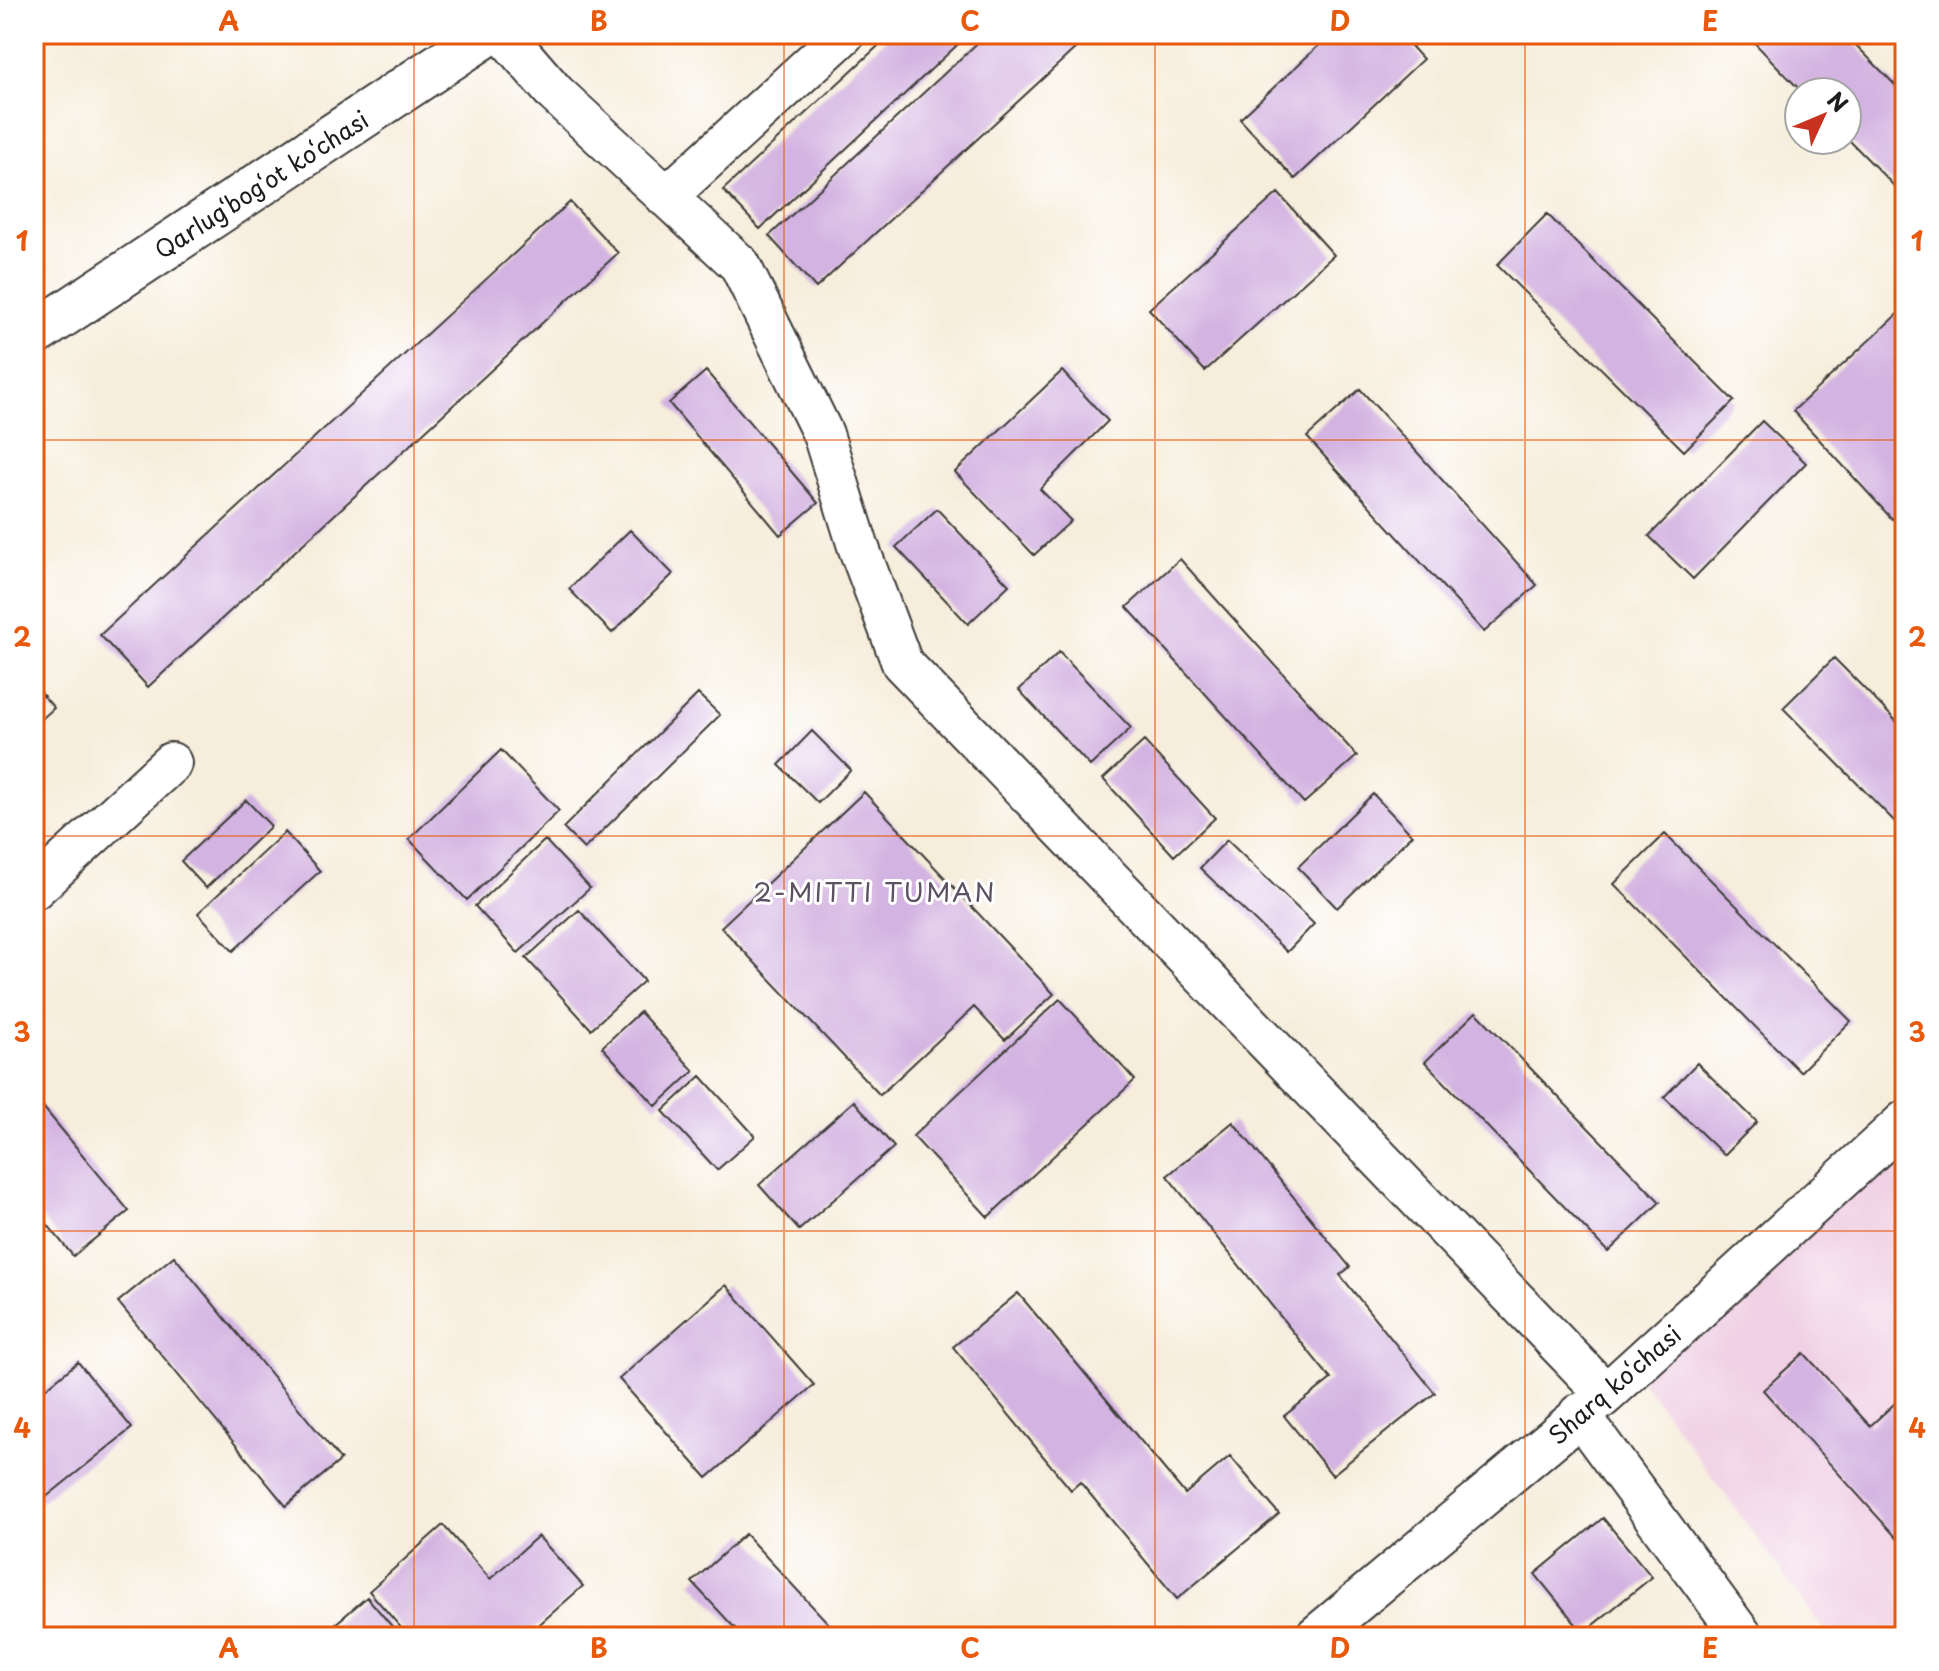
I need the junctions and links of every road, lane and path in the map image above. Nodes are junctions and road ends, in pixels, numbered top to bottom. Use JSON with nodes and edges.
{"nodes":[{"id":1,"x":487,"y":34,"type":"edge"},
{"id":2,"x":504,"y":34,"type":"edge"},
{"id":3,"x":844,"y":34,"type":"edge"},
{"id":4,"x":666,"y":197,"type":"junction"},
{"id":5,"x":34,"y":334,"type":"edge"},
{"id":6,"x":171,"y":763,"type":"dead end"},
{"id":7,"x":34,"y":889,"type":"edge"},
{"id":8,"x":1905,"y":1121,"type":"edge"},
{"id":9,"x":1592,"y":1404,"type":"junction"},
{"id":10,"x":1315,"y":1637,"type":"edge"},
{"id":11,"x":1743,"y":1637,"type":"edge"}],
"edges":[{"from":1,"to":5,"type":"main road","name":"Qarlug‘bog‘ot ko‘chasi"},
{"from":2,"to":4,"type":"street"},
{"from":3,"to":4,"type":"street"},
{"from":4,"to":9,"type":"street"},
{"from":6,"to":7,"type":"street"},
{"from":8,"to":9,"type":"street","name":"Sharq ko‘chasi"},
{"from":9,"to":10,"type":"street","name":"Sharq ko‘chasi"},
{"from":9,"to":11,"type":"street"}]}
